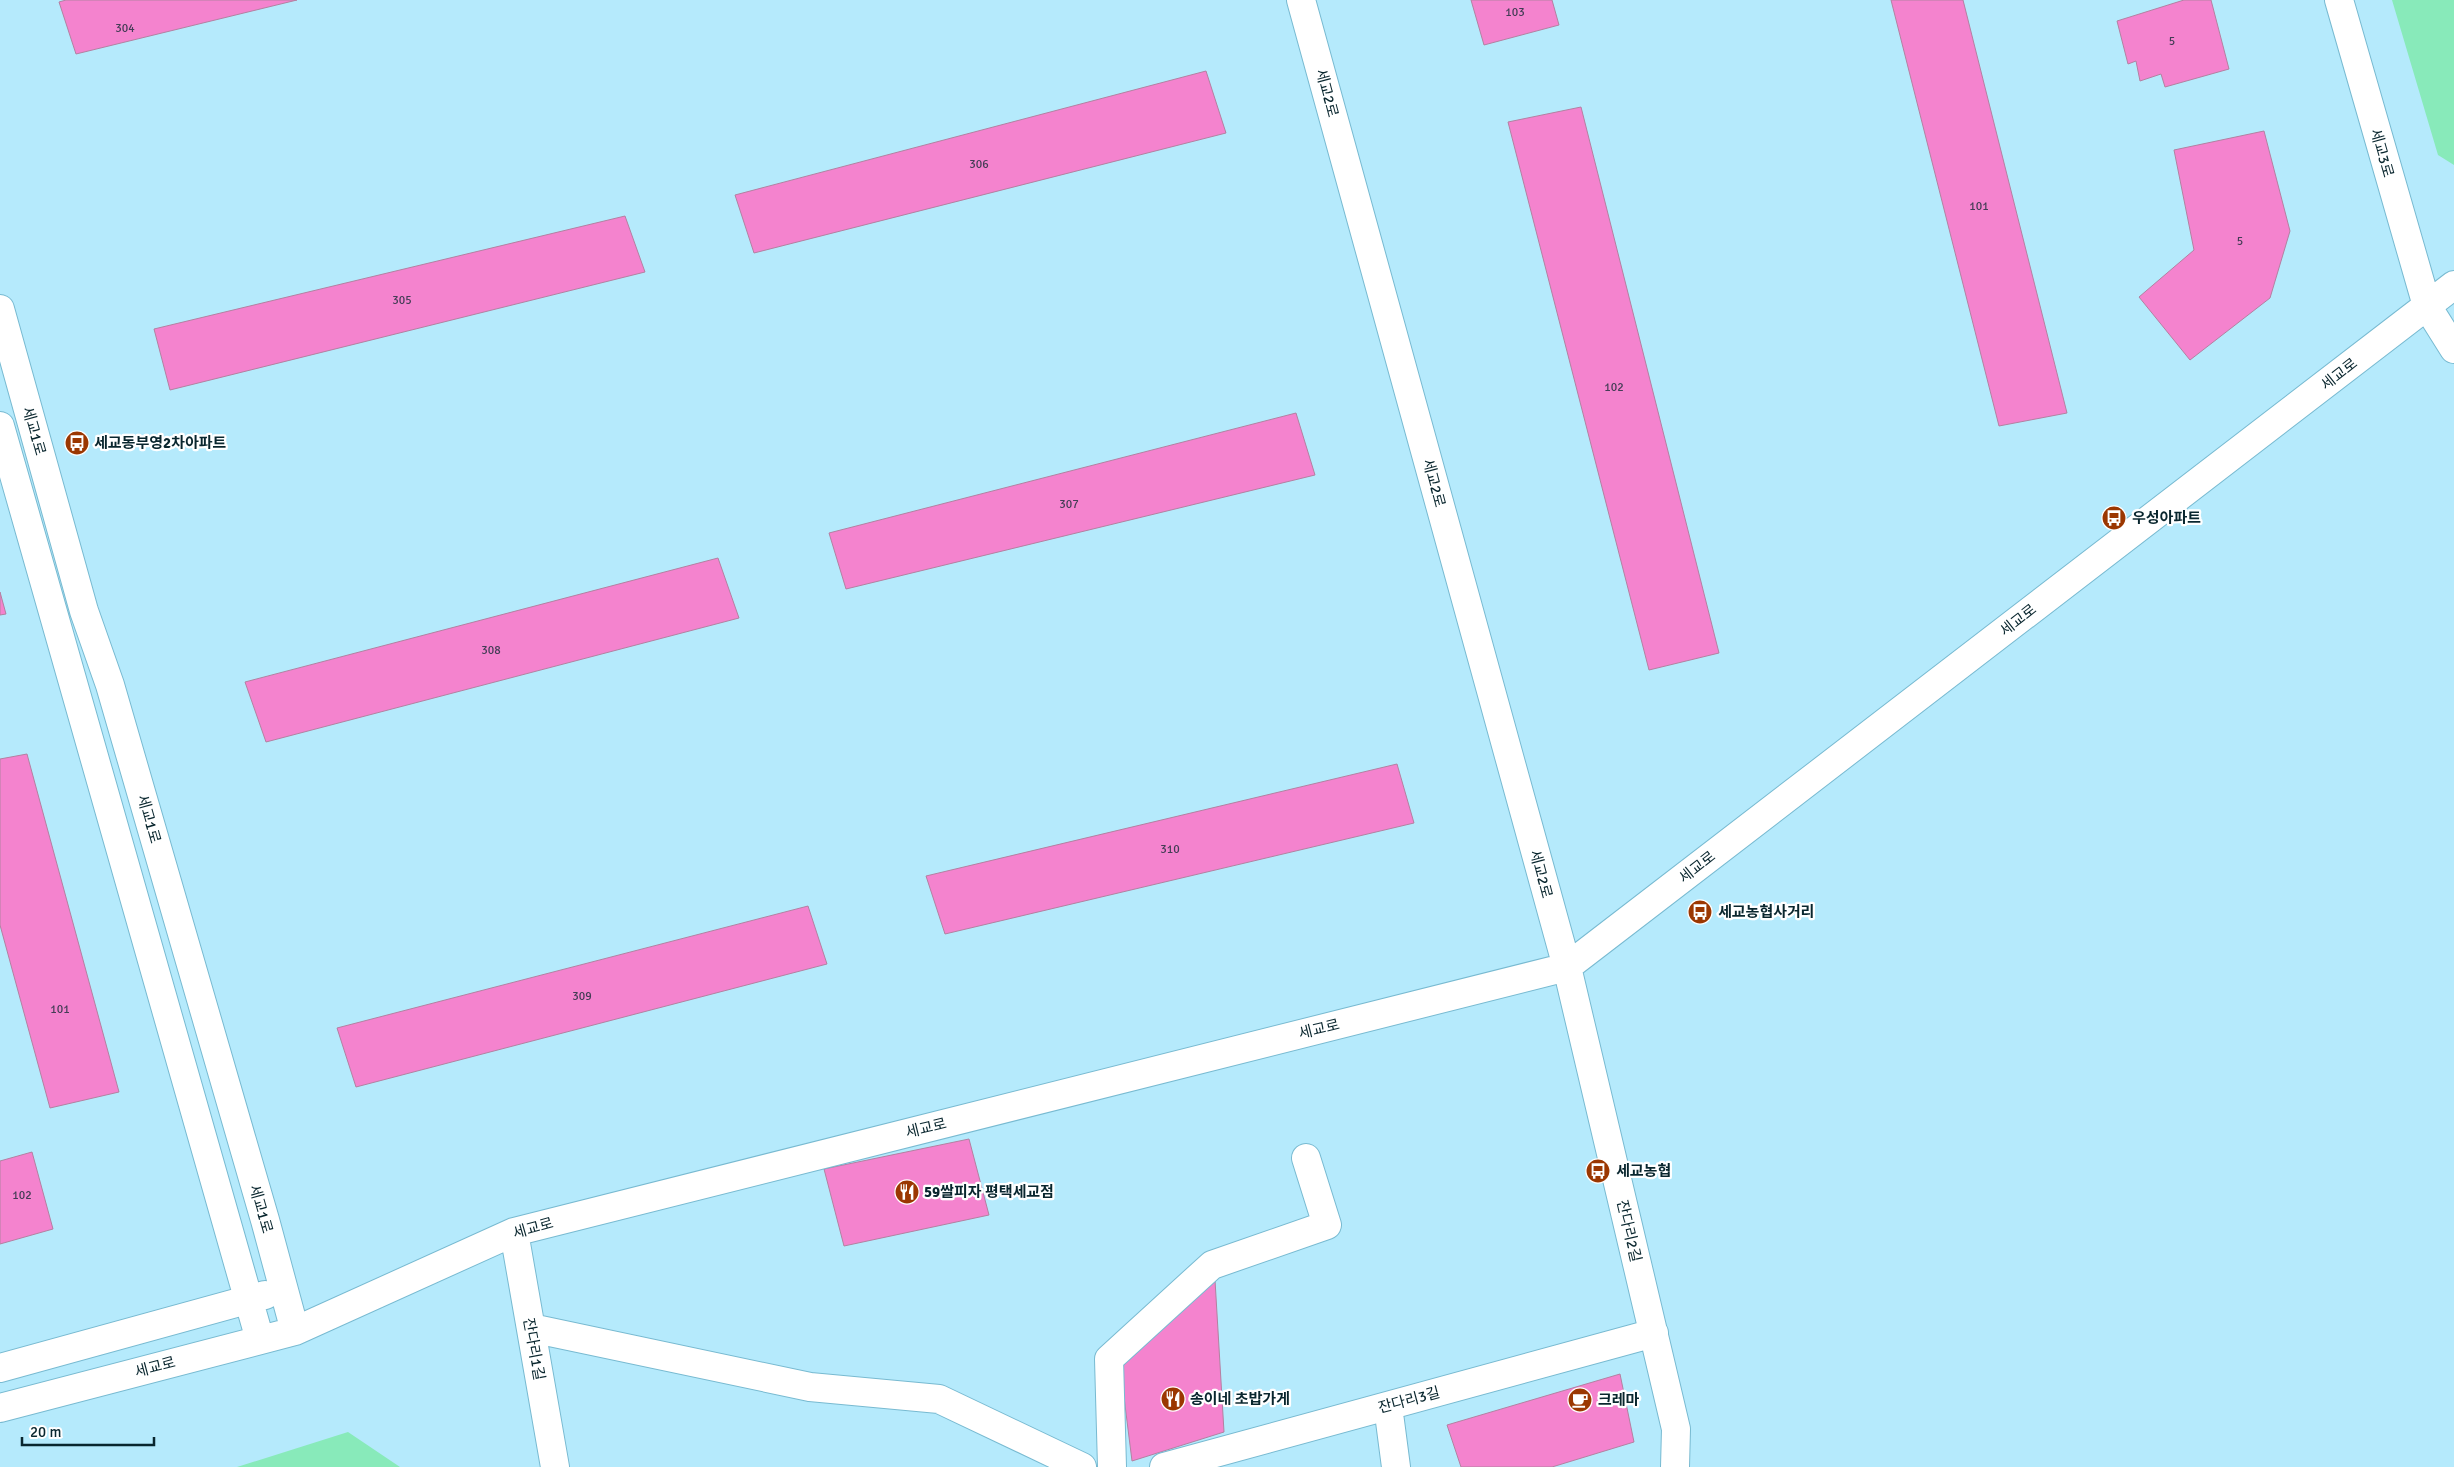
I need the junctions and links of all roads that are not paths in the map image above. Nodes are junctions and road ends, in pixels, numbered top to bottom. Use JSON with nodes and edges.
{"nodes":[{"id":1,"x":1301,"y":0,"type":"edge"},
{"id":2,"x":2338,"y":0,"type":"edge"},
{"id":3,"x":2454,"y":285,"type":"edge"},
{"id":4,"x":2428,"y":306,"type":"junction"},
{"id":5,"x":0,"y":309,"type":"edge"},
{"id":6,"x":2454,"y":349,"type":"edge"},
{"id":7,"x":0,"y":426,"type":"edge"},
{"id":8,"x":1567,"y":967,"type":"junction"},
{"id":9,"x":1306,"y":1158,"type":"dead end"},
{"id":10,"x":514,"y":1232,"type":"junction"},
{"id":11,"x":284,"y":1291,"type":"junction"},
{"id":12,"x":248,"y":1298,"type":"junction"},
{"id":13,"x":531,"y":1328,"type":"junction"},
{"id":14,"x":295,"y":1331,"type":"junction"},
{"id":15,"x":1654,"y":1333,"type":"junction"},
{"id":16,"x":260,"y":1340,"type":"junction"},
{"id":17,"x":0,"y":1368,"type":"edge"},
{"id":18,"x":1388,"y":1406,"type":"junction"},
{"id":19,"x":0,"y":1408,"type":"edge"},
{"id":20,"x":554,"y":1467,"type":"edge"},
{"id":21,"x":1082,"y":1467,"type":"edge"},
{"id":22,"x":1112,"y":1467,"type":"edge"},
{"id":23,"x":1164,"y":1467,"type":"edge"},
{"id":24,"x":1396,"y":1467,"type":"edge"},
{"id":25,"x":1675,"y":1467,"type":"edge"}],
"edges":[{"from":1,"to":8,"type":"street","name":"세교2로"},
{"from":2,"to":4,"type":"street","name":"세교3로"},
{"from":3,"to":4,"type":"street","name":"세교로"},
{"from":4,"to":6,"type":"street","name":"세교3로"},
{"from":4,"to":8,"type":"street","name":"세교로"},
{"from":5,"to":11,"type":"street","name":"세교1로"},
{"from":7,"to":12,"type":"street","name":"세교1로"},
{"from":8,"to":10,"type":"street","name":"세교로"},
{"from":8,"to":15,"type":"street","name":"잔다리2길"},
{"from":9,"to":22,"type":"street"},
{"from":10,"to":13,"type":"street","name":"잔다리1길"},
{"from":10,"to":14,"type":"street","name":"세교로"},
{"from":11,"to":12,"type":"street"},
{"from":11,"to":14,"type":"street","name":"세교1로"},
{"from":12,"to":16,"type":"street","name":"세교1로"},
{"from":12,"to":17,"type":"street"},
{"from":13,"to":20,"type":"street","name":"잔다리1길"},
{"from":13,"to":21,"type":"street"},
{"from":14,"to":16,"type":"street","name":"세교로"},
{"from":15,"to":18,"type":"street","name":"잔다리3길"},
{"from":15,"to":25,"type":"street","name":"잔다리2길"},
{"from":16,"to":19,"type":"street","name":"세교로"},
{"from":18,"to":23,"type":"street","name":"잔다리3길"},
{"from":18,"to":24,"type":"street"}]}
